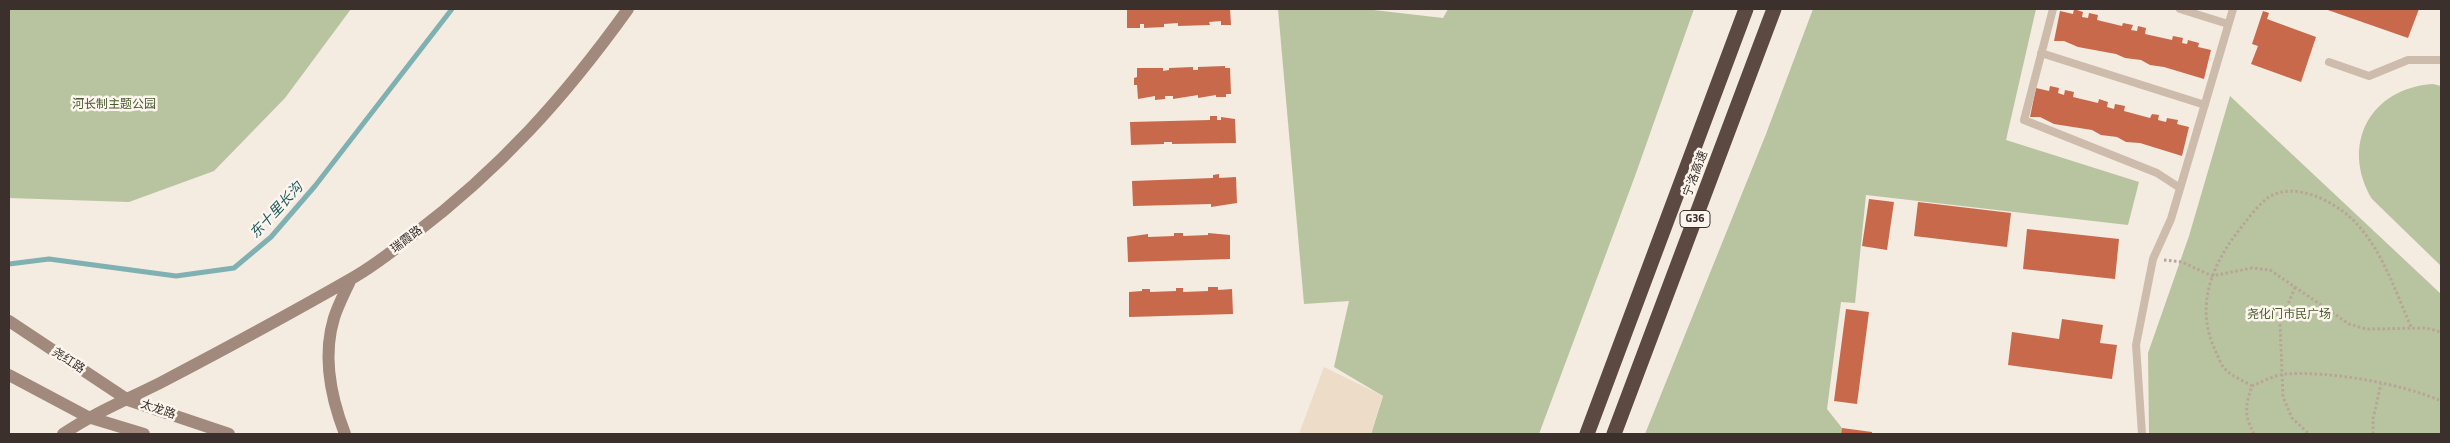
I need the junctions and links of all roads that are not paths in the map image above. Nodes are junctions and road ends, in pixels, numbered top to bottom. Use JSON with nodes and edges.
{"nodes":[{"id":1,"x":628,"y":9,"type":"edge"},
{"id":2,"x":1746,"y":9,"type":"edge"},
{"id":3,"x":1774,"y":9,"type":"edge"},
{"id":4,"x":2053,"y":9,"type":"edge"},
{"id":5,"x":2180,"y":9,"type":"edge"},
{"id":6,"x":2233,"y":9,"type":"edge"},
{"id":7,"x":2228,"y":24,"type":"junction"},
{"id":8,"x":2042,"y":53,"type":"junction"},
{"id":9,"x":2441,"y":60,"type":"edge"},
{"id":10,"x":2329,"y":62,"type":"dead end"},
{"id":11,"x":2204,"y":105,"type":"junction"},
{"id":12,"x":2180,"y":188,"type":"junction"},
{"id":13,"x":351,"y":279,"type":"junction"},
{"id":14,"x":9,"y":320,"type":"edge"},
{"id":15,"x":9,"y":375,"type":"edge"},
{"id":16,"x":128,"y":400,"type":"junction"},
{"id":17,"x":88,"y":416,"type":"junction"},
{"id":18,"x":1615,"y":432,"type":"edge"},
{"id":19,"x":63,"y":434,"type":"edge"},
{"id":20,"x":144,"y":434,"type":"edge"},
{"id":21,"x":229,"y":434,"type":"edge"},
{"id":22,"x":345,"y":434,"type":"edge"},
{"id":23,"x":1587,"y":434,"type":"edge"},
{"id":24,"x":2142,"y":434,"type":"edge"}],
"edges":[{"from":1,"to":13,"type":"street","name":"瑞霞路"},
{"from":2,"to":23,"type":"highway","name":"宁洛高速","number":"G36"},
{"from":3,"to":18,"type":"highway","name":"宁洛高速","number":"G36"},
{"from":4,"to":8,"type":"lane"},
{"from":5,"to":7,"type":"lane"},
{"from":6,"to":7,"type":"lane"},
{"from":7,"to":11,"type":"lane"},
{"from":8,"to":11,"type":"lane"},
{"from":8,"to":12,"type":"lane"},
{"from":9,"to":10,"type":"lane"},
{"from":11,"to":12,"type":"lane"},
{"from":12,"to":24,"type":"lane"},
{"from":13,"to":16,"type":"street","name":"瑞霞路"},
{"from":13,"to":22,"type":"street"},
{"from":14,"to":16,"type":"street","name":"尧红路"},
{"from":15,"to":17,"type":"street"},
{"from":16,"to":17,"type":"street","name":"太龙路"},
{"from":16,"to":21,"type":"street","name":"太龙路"},
{"from":17,"to":19,"type":"street","name":"太龙路"},
{"from":17,"to":20,"type":"street"}]}
